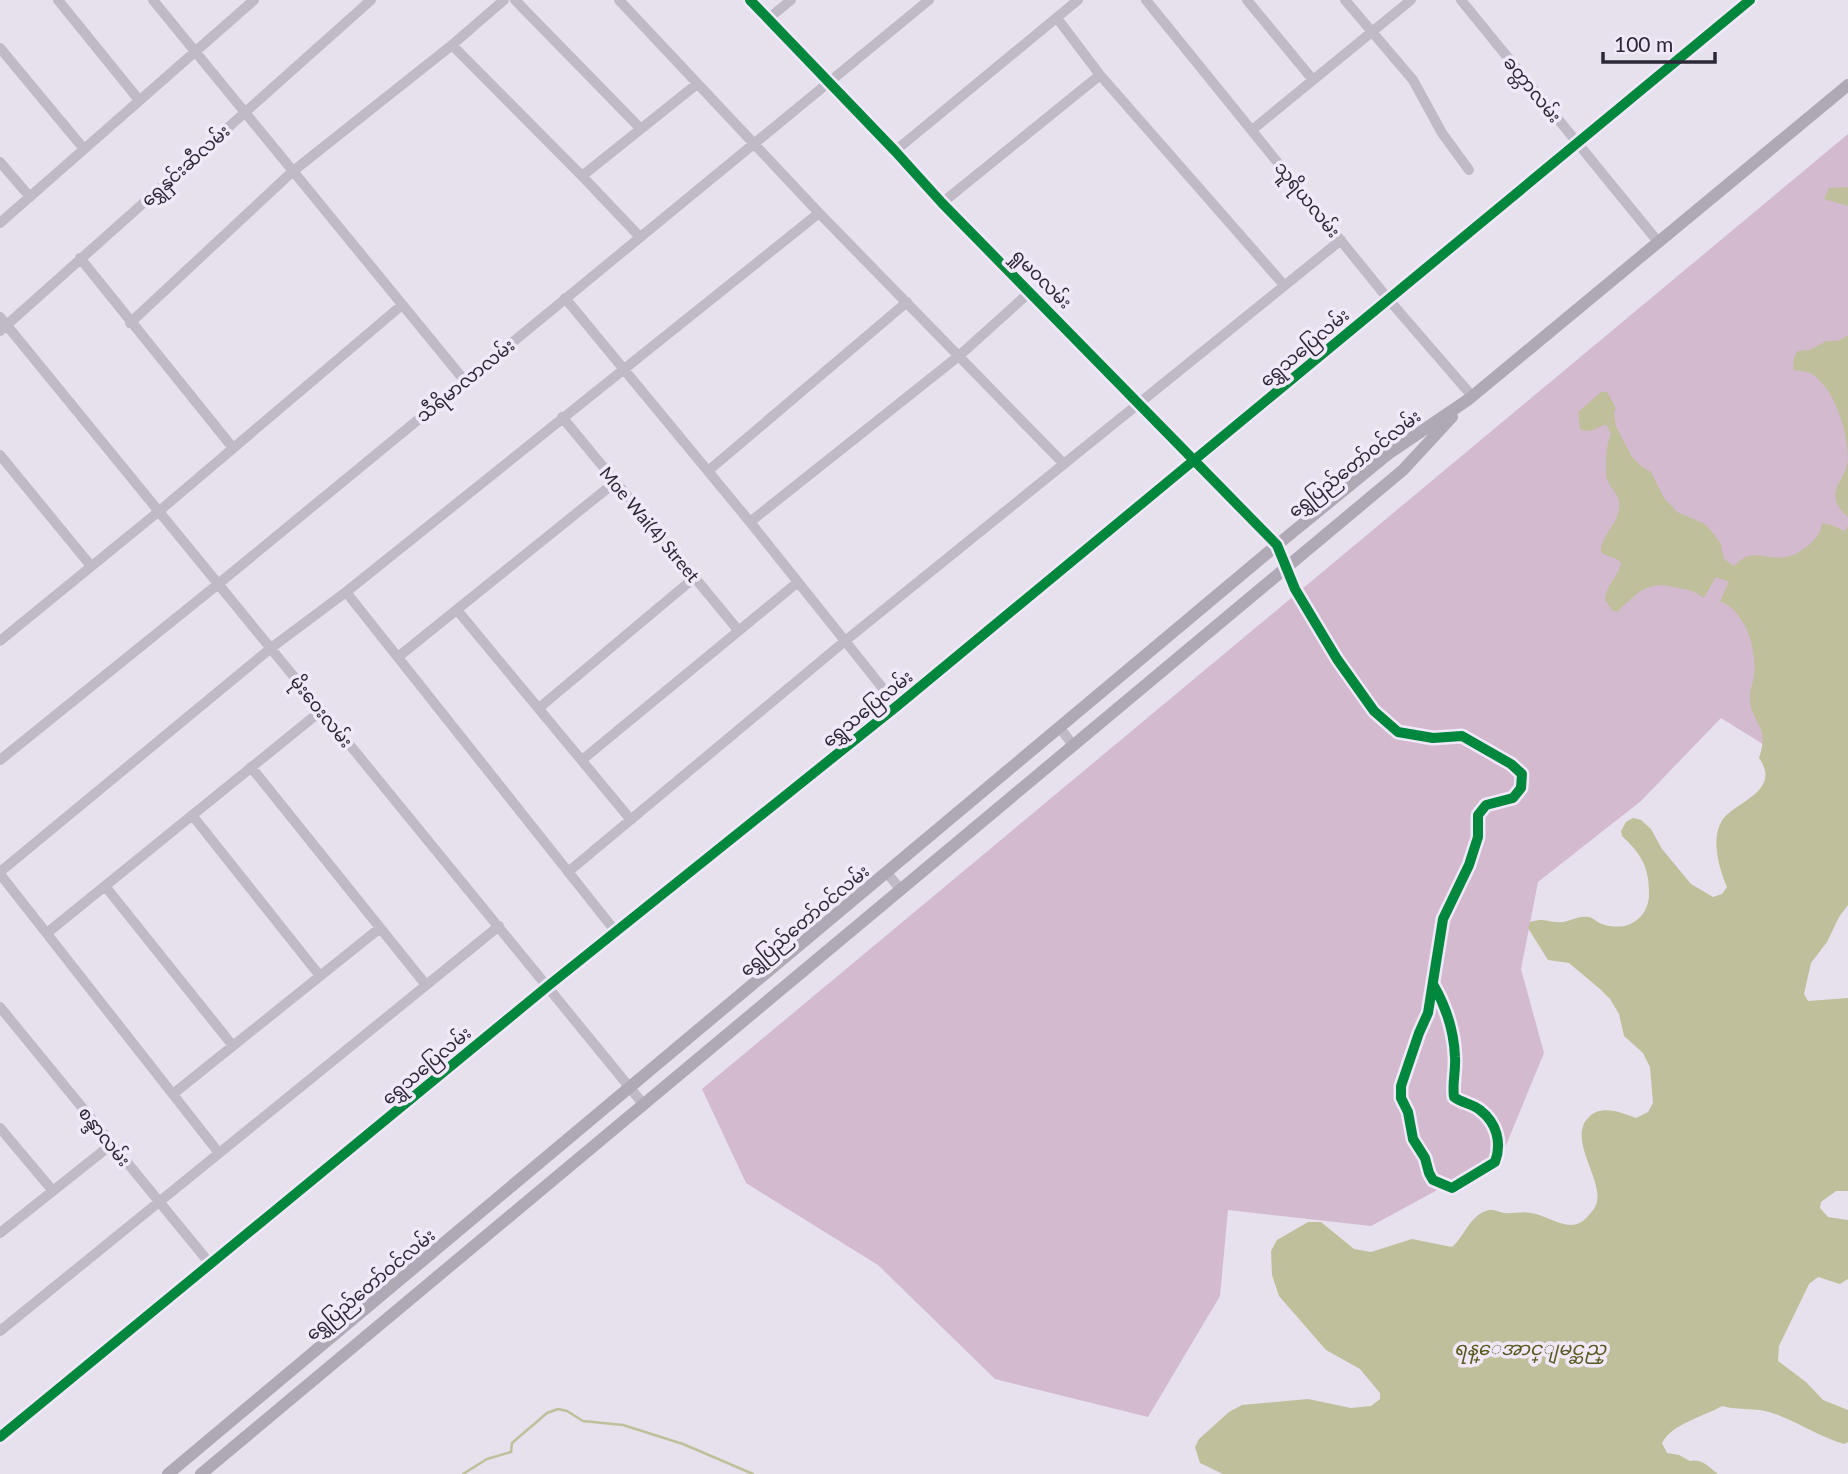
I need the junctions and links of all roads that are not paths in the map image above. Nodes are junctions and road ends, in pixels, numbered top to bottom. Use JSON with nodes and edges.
{"nodes":[{"id":1,"x":58,"y":0,"type":"edge"},
{"id":2,"x":153,"y":0,"type":"edge"},
{"id":3,"x":254,"y":0,"type":"edge"},
{"id":4,"x":371,"y":0,"type":"edge"},
{"id":5,"x":504,"y":0,"type":"edge"},
{"id":6,"x":515,"y":0,"type":"edge"},
{"id":7,"x":619,"y":0,"type":"edge"},
{"id":8,"x":750,"y":0,"type":"edge"},
{"id":9,"x":791,"y":0,"type":"edge"},
{"id":10,"x":929,"y":0,"type":"edge"},
{"id":11,"x":1078,"y":0,"type":"edge"},
{"id":12,"x":1146,"y":0,"type":"edge"},
{"id":13,"x":1247,"y":0,"type":"edge"},
{"id":14,"x":1345,"y":0,"type":"edge"},
{"id":15,"x":1411,"y":0,"type":"edge"},
{"id":16,"x":1461,"y":0,"type":"edge"},
{"id":17,"x":1750,"y":0,"type":"edge"},
{"id":18,"x":1057,"y":18,"type":"junction"},
{"id":19,"x":768,"y":19,"type":"junction"},
{"id":20,"x":1371,"y":33,"type":"junction"},
{"id":21,"x":452,"y":45,"type":"junction"},
{"id":22,"x":0,"y":48,"type":"edge"},
{"id":23,"x":195,"y":52,"type":"junction"},
{"id":24,"x":1100,"y":75,"type":"junction"},
{"id":25,"x":1313,"y":79,"type":"junction"},
{"id":26,"x":697,"y":84,"type":"junction"},
{"id":27,"x":829,"y":84,"type":"junction"},
{"id":28,"x":1848,"y":85,"type":"edge"},
{"id":29,"x":139,"y":100,"type":"junction"},
{"id":30,"x":244,"y":113,"type":"junction"},
{"id":31,"x":640,"y":129,"type":"junction"},
{"id":32,"x":1252,"y":130,"type":"junction"},
{"id":33,"x":1577,"y":142,"type":"junction"},
{"id":34,"x":754,"y":144,"type":"junction"},
{"id":35,"x":84,"y":149,"type":"junction"},
{"id":36,"x":895,"y":151,"type":"junction"},
{"id":37,"x":0,"y":162,"type":"edge"},
{"id":38,"x":1469,"y":170,"type":"dead end"},
{"id":39,"x":292,"y":172,"type":"junction"},
{"id":40,"x":582,"y":176,"type":"junction"},
{"id":41,"x":30,"y":197,"type":"junction"},
{"id":42,"x":942,"y":203,"type":"junction"},
{"id":43,"x":819,"y":213,"type":"junction"},
{"id":44,"x":0,"y":223,"type":"edge"},
{"id":45,"x":640,"y":237,"type":"junction"},
{"id":46,"x":1341,"y":240,"type":"junction"},
{"id":47,"x":1659,"y":243,"type":"junction"},
{"id":48,"x":80,"y":258,"type":"junction"},
{"id":49,"x":1284,"y":285,"type":"junction"},
{"id":50,"x":1031,"y":291,"type":"junction"},
{"id":51,"x":565,"y":298,"type":"junction"},
{"id":52,"x":1389,"y":300,"type":"junction"},
{"id":53,"x":907,"y":302,"type":"junction"},
{"id":54,"x":402,"y":305,"type":"junction"},
{"id":55,"x":130,"y":323,"type":"junction"},
{"id":56,"x":2,"y":325,"type":"edge"},
{"id":57,"x":960,"y":355,"type":"junction"},
{"id":58,"x":624,"y":368,"type":"junction"},
{"id":59,"x":464,"y":380,"type":"junction"},
{"id":60,"x":1470,"y":398,"type":"junction"},
{"id":61,"x":1138,"y":404,"type":"junction"},
{"id":62,"x":562,"y":417,"type":"junction"},
{"id":63,"x":233,"y":448,"type":"junction"},
{"id":64,"x":0,"y":455,"type":"edge"},
{"id":65,"x":1195,"y":460,"type":"junction"},
{"id":66,"x":1064,"y":464,"type":"junction"},
{"id":67,"x":708,"y":471,"type":"junction"},
{"id":68,"x":614,"y":483,"type":"junction"},
{"id":69,"x":158,"y":512,"type":"junction"},
{"id":70,"x":750,"y":522,"type":"junction"},
{"id":71,"x":1278,"y":545,"type":"junction"},
{"id":72,"x":91,"y":566,"type":"junction"},
{"id":73,"x":1286,"y":567,"type":"junction"},
{"id":74,"x":694,"y":578,"type":"junction"},
{"id":75,"x":798,"y":582,"type":"junction"},
{"id":76,"x":217,"y":584,"type":"junction"},
{"id":77,"x":346,"y":592,"type":"junction"},
{"id":78,"x":457,"y":610,"type":"junction"},
{"id":79,"x":738,"y":630,"type":"junction"},
{"id":80,"x":0,"y":641,"type":"edge"},
{"id":81,"x":845,"y":641,"type":"junction"},
{"id":82,"x":271,"y":648,"type":"junction"},
{"id":83,"x":398,"y":657,"type":"junction"},
{"id":84,"x":897,"y":706,"type":"junction"},
{"id":85,"x":538,"y":708,"type":"junction"},
{"id":86,"x":321,"y":710,"type":"junction"},
{"id":87,"x":1060,"y":728,"type":"junction"},
{"id":88,"x":1073,"y":745,"type":"junction"},
{"id":89,"x":0,"y":760,"type":"edge"},
{"id":90,"x":582,"y":760,"type":"junction"},
{"id":91,"x":251,"y":767,"type":"junction"},
{"id":92,"x":192,"y":815,"type":"junction"},
{"id":93,"x":631,"y":820,"type":"junction"},
{"id":94,"x":568,"y":872,"type":"junction"},
{"id":95,"x":0,"y":873,"type":"edge"},
{"id":96,"x":887,"y":873,"type":"junction"},
{"id":97,"x":105,"y":886,"type":"junction"},
{"id":98,"x":901,"y":890,"type":"junction"},
{"id":99,"x":499,"y":926,"type":"junction"},
{"id":100,"x":380,"y":928,"type":"junction"},
{"id":101,"x":616,"y":932,"type":"junction"},
{"id":102,"x":47,"y":933,"type":"junction"},
{"id":103,"x":320,"y":976,"type":"junction"},
{"id":104,"x":426,"y":985,"type":"junction"},
{"id":105,"x":548,"y":986,"type":"junction"},
{"id":106,"x":1434,"y":986,"type":"junction"},
{"id":107,"x":0,"y":1007,"type":"edge"},
{"id":108,"x":233,"y":1046,"type":"junction"},
{"id":109,"x":631,"y":1088,"type":"junction"},
{"id":110,"x":173,"y":1094,"type":"junction"},
{"id":111,"x":644,"y":1105,"type":"junction"},
{"id":112,"x":0,"y":1128,"type":"edge"},
{"id":113,"x":112,"y":1144,"type":"junction"},
{"id":114,"x":219,"y":1153,"type":"junction"},
{"id":115,"x":53,"y":1191,"type":"junction"},
{"id":116,"x":159,"y":1202,"type":"junction"},
{"id":117,"x":0,"y":1233,"type":"edge"},
{"id":118,"x":211,"y":1265,"type":"junction"},
{"id":119,"x":0,"y":1331,"type":"edge"},
{"id":120,"x":0,"y":1437,"type":"edge"},
{"id":121,"x":168,"y":1474,"type":"edge"},
{"id":122,"x":201,"y":1474,"type":"edge"}],
"edges":[{"from":1,"to":29,"type":"street"},
{"from":2,"to":23,"type":"street"},
{"from":3,"to":23,"type":"street"},
{"from":4,"to":30,"type":"street","name":"ရွှေနှင်းဆီလမ်း"},
{"from":5,"to":21,"type":"street"},
{"from":6,"to":31,"type":"street"},
{"from":7,"to":26,"type":"street"},
{"from":8,"to":19,"type":"street","name":"ရှုမဝလမ်း"},
{"from":9,"to":19,"type":"street"},
{"from":10,"to":27,"type":"street","name":"သီရိမာလာလမ်း"},
{"from":11,"to":18,"type":"street"},
{"from":12,"to":32,"type":"street","name":"သူရိယလမ်း"},
{"from":13,"to":25,"type":"street"},
{"from":14,"to":20,"type":"street"},
{"from":15,"to":20,"type":"street"},
{"from":16,"to":33,"type":"street","name":"ခတ္တာလမ်း"},
{"from":17,"to":33,"type":"street","name":"ရွှေသပြေလမ်း"},
{"from":18,"to":24,"type":"street"},
{"from":18,"to":36,"type":"street"},
{"from":19,"to":27,"type":"street","name":"ရှုမဝလမ်း"},
{"from":20,"to":25,"type":"street"},
{"from":20,"to":38,"type":"street"},
{"from":21,"to":39,"type":"street"},
{"from":21,"to":40,"type":"street"},
{"from":22,"to":35,"type":"street"},
{"from":23,"to":29,"type":"street"},
{"from":23,"to":30,"type":"street"},
{"from":24,"to":42,"type":"street"},
{"from":24,"to":49,"type":"street"},
{"from":25,"to":32,"type":"street"},
{"from":26,"to":31,"type":"street"},
{"from":26,"to":34,"type":"street"},
{"from":27,"to":34,"type":"street","name":"သီရိမာလာလမ်း"},
{"from":27,"to":36,"type":"street","name":"ရှုမဝလမ်း"},
{"from":28,"to":47,"type":"main road","name":"ရွှေပြည်တော်ဝင်လမ်း"},
{"from":29,"to":35,"type":"street"},
{"from":30,"to":39,"type":"street"},
{"from":30,"to":48,"type":"street","name":"ရွှေနှင်းဆီလမ်း"},
{"from":31,"to":40,"type":"street"},
{"from":32,"to":46,"type":"street","name":"သူရိယလမ်း"},
{"from":33,"to":47,"type":"street","name":"ခတ္တာလမ်း"},
{"from":33,"to":52,"type":"street","name":"ရွှေသပြေလမ်း"},
{"from":34,"to":43,"type":"street"},
{"from":34,"to":45,"type":"street","name":"သီရိမာလာလမ်း"},
{"from":35,"to":41,"type":"street"},
{"from":36,"to":42,"type":"street","name":"ရှုမဝလမ်း"},
{"from":37,"to":41,"type":"street"},
{"from":39,"to":54,"type":"street"},
{"from":39,"to":55,"type":"street"},
{"from":40,"to":45,"type":"street"},
{"from":41,"to":44,"type":"street"},
{"from":42,"to":50,"type":"street","name":"ရှုမဝလမ်း"},
{"from":43,"to":53,"type":"street"},
{"from":43,"to":58,"type":"street"},
{"from":45,"to":51,"type":"street","name":"သီရိမာလာလမ်း"},
{"from":46,"to":49,"type":"street"},
{"from":46,"to":52,"type":"street","name":"သူရိယလမ်း"},
{"from":47,"to":60,"type":"main road","name":"ရွှေပြည်တော်ဝင်လမ်း"},
{"from":48,"to":55,"type":"street"},
{"from":48,"to":56,"type":"street","name":"ရွှေနှင်းဆီလမ်း"},
{"from":49,"to":61,"type":"street"},
{"from":50,"to":57,"type":"street"},
{"from":50,"to":61,"type":"street","name":"ရှုမဝလမ်း"},
{"from":51,"to":58,"type":"street"},
{"from":51,"to":59,"type":"street","name":"သီရိမာလာလမ်း"},
{"from":52,"to":60,"type":"street","name":"သူရိယလမ်း"},
{"from":52,"to":65,"type":"street","name":"ရွှေသပြေလမ်း"},
{"from":53,"to":57,"type":"street"},
{"from":53,"to":67,"type":"street"},
{"from":54,"to":59,"type":"street"},
{"from":54,"to":63,"type":"street"},
{"from":55,"to":63,"type":"street"},
{"from":56,"to":69,"type":"street","name":"မိုးဝေးလမ်း"},
{"from":57,"to":66,"type":"street"},
{"from":57,"to":70,"type":"street"},
{"from":58,"to":62,"type":"street"},
{"from":58,"to":67,"type":"street"},
{"from":59,"to":76,"type":"street","name":"သီရိမာလာလမ်း"},
{"from":60,"to":71,"type":"main road","name":"ရွှေပြည်တော်ဝင်လမ်း"},
{"from":60,"to":73,"type":"main road","name":"ရွှေပြည်တော်ဝင်လမ်း"},
{"from":61,"to":65,"type":"street","name":"ရှုမဝလမ်း"},
{"from":61,"to":66,"type":"street"},
{"from":62,"to":68,"type":"street","name":"Moe Wai(4) Street"},
{"from":62,"to":77,"type":"street"},
{"from":63,"to":69,"type":"street"},
{"from":64,"to":72,"type":"street"},
{"from":65,"to":71,"type":"street","name":"ရှုမဝလမ်း"},
{"from":65,"to":84,"type":"street","name":"ရွှေသပြေလမ်း"},
{"from":66,"to":81,"type":"street"},
{"from":67,"to":70,"type":"street"},
{"from":68,"to":74,"type":"street","name":"Moe Wai(4) Street"},
{"from":68,"to":78,"type":"street"},
{"from":69,"to":72,"type":"street"},
{"from":69,"to":76,"type":"street","name":"မိုးဝေးလမ်း"},
{"from":70,"to":75,"type":"street"},
{"from":71,"to":73,"type":"street","name":"ရှုမဝလမ်း"},
{"from":71,"to":87,"type":"main road","name":"ရွှေပြည်တော်ဝင်လမ်း"},
{"from":72,"to":80,"type":"street"},
{"from":73,"to":88,"type":"main road","name":"ရွှေပြည်တော်ဝင်လမ်း"},
{"from":73,"to":106,"type":"street","name":"ရှုမဝလမ်း"},
{"from":74,"to":79,"type":"street","name":"Moe Wai(4) Street"},
{"from":74,"to":85,"type":"street"},
{"from":75,"to":79,"type":"street"},
{"from":75,"to":81,"type":"street"},
{"from":76,"to":82,"type":"street","name":"မိုးဝေးလမ်း"},
{"from":76,"to":89,"type":"street","name":"သီရိမာလာလမ်း"},
{"from":77,"to":82,"type":"street"},
{"from":77,"to":83,"type":"street"},
{"from":78,"to":83,"type":"street"},
{"from":78,"to":85,"type":"street"},
{"from":79,"to":90,"type":"street"},
{"from":81,"to":84,"type":"street"},
{"from":81,"to":93,"type":"street"},
{"from":82,"to":86,"type":"street","name":"မိုးဝေးလမ်း"},
{"from":82,"to":95,"type":"street"},
{"from":83,"to":94,"type":"street"},
{"from":84,"to":101,"type":"street","name":"ရွှေသပြေလမ်း"},
{"from":85,"to":90,"type":"street"},
{"from":86,"to":91,"type":"street"},
{"from":86,"to":99,"type":"street","name":"မိုးဝေးလမ်း"},
{"from":87,"to":88,"type":"street"},
{"from":87,"to":96,"type":"main road","name":"ရွှေပြည်တော်ဝင်လမ်း"},
{"from":88,"to":98,"type":"main road","name":"ရွှေပြည်တော်ဝင်လမ်း"},
{"from":90,"to":93,"type":"street"},
{"from":91,"to":92,"type":"street"},
{"from":91,"to":100,"type":"street"},
{"from":92,"to":97,"type":"street"},
{"from":92,"to":103,"type":"street"},
{"from":93,"to":94,"type":"street"},
{"from":94,"to":101,"type":"street"},
{"from":95,"to":102,"type":"street"},
{"from":96,"to":98,"type":"street"},
{"from":96,"to":109,"type":"main road","name":"ရွှေပြည်တော်ဝင်လမ်း"},
{"from":97,"to":102,"type":"street"},
{"from":97,"to":108,"type":"street"},
{"from":98,"to":111,"type":"main road","name":"ရွှေပြည်တော်ဝင်လမ်း"},
{"from":99,"to":104,"type":"street"},
{"from":99,"to":105,"type":"street","name":"မိုးဝေးလမ်း"},
{"from":100,"to":103,"type":"street"},
{"from":100,"to":104,"type":"street"},
{"from":101,"to":105,"type":"street","name":"ရွှေသပြေလမ်း"},
{"from":102,"to":110,"type":"street"},
{"from":103,"to":108,"type":"street"},
{"from":104,"to":114,"type":"street"},
{"from":105,"to":109,"type":"street","name":"မိုးဝေးလမ်း"},
{"from":105,"to":118,"type":"street","name":"ရွှေသပြေလမ်း"},
{"from":106,"to":106,"type":"street"},
{"from":107,"to":113,"type":"street","name":"စန္ဒာလမ်း"},
{"from":108,"to":110,"type":"street"},
{"from":109,"to":111,"type":"street","name":"မိုးဝေးလမ်း"},
{"from":109,"to":121,"type":"main road","name":"ရွှေပြည်တော်ဝင်လမ်း"},
{"from":110,"to":114,"type":"street"},
{"from":111,"to":122,"type":"main road","name":"ရွှေပြည်တော်ဝင်လမ်း"},
{"from":112,"to":115,"type":"street"},
{"from":113,"to":115,"type":"street"},
{"from":113,"to":116,"type":"street","name":"စန္ဒာလမ်း"},
{"from":114,"to":116,"type":"street"},
{"from":115,"to":117,"type":"street"},
{"from":116,"to":118,"type":"street","name":"စန္ဒာလမ်း"},
{"from":116,"to":119,"type":"street"},
{"from":118,"to":120,"type":"street","name":"ရွှေသပြေလမ်း"}]}
